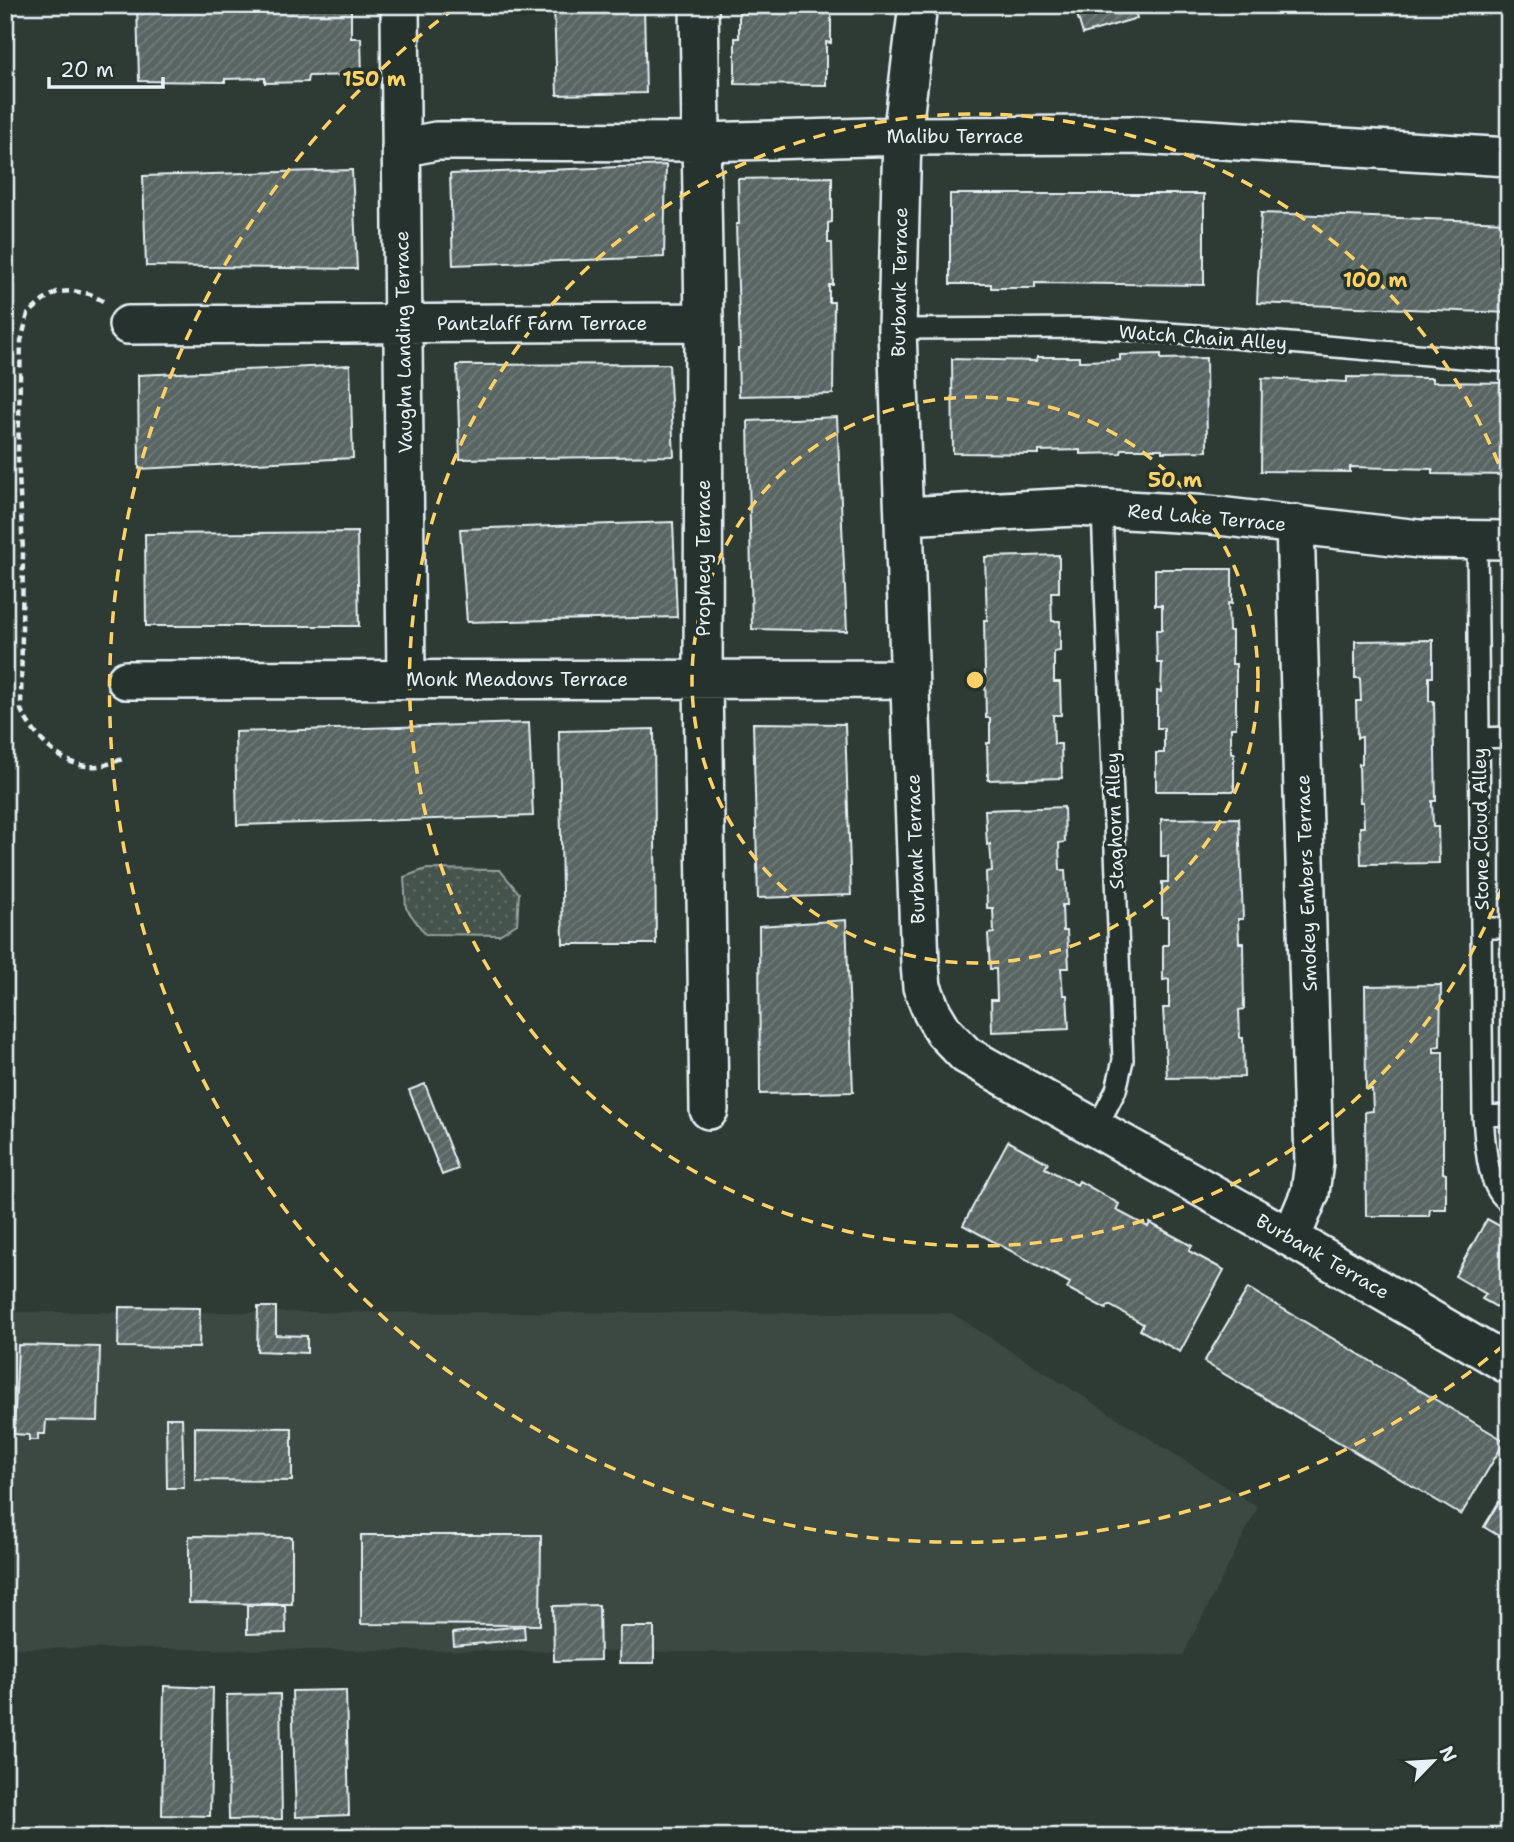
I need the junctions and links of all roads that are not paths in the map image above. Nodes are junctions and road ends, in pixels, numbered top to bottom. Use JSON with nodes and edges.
{"nodes":[{"id":1,"x":400,"y":5,"type":"edge"},
{"id":2,"x":699,"y":5,"type":"edge"},
{"id":3,"x":918,"y":5,"type":"edge"},
{"id":4,"x":902,"y":136,"type":"junction"},
{"id":5,"x":702,"y":142,"type":"junction"},
{"id":6,"x":401,"y":148,"type":"junction"},
{"id":7,"x":1509,"y":157,"type":"edge"},
{"id":8,"x":704,"y":322,"type":"junction"},
{"id":9,"x":403,"y":324,"type":"junction"},
{"id":10,"x":128,"y":325,"type":"road end"},
{"id":11,"x":897,"y":329,"type":"junction"},
{"id":12,"x":1509,"y":362,"type":"edge"},
{"id":13,"x":1102,"y":509,"type":"junction"},
{"id":14,"x":904,"y":516,"type":"junction"},
{"id":15,"x":1296,"y":524,"type":"junction"},
{"id":16,"x":1493,"y":541,"type":"edge"},
{"id":17,"x":406,"y":678,"type":"junction"},
{"id":18,"x":703,"y":679,"type":"junction"},
{"id":19,"x":908,"y":679,"type":"junction"},
{"id":20,"x":126,"y":680,"type":"dead end"},
{"id":21,"x":1509,"y":737,"type":"edge"},
{"id":22,"x":1479,"y":738,"type":"junction"},
{"id":23,"x":1481,"y":928,"type":"junction"},
{"id":24,"x":1509,"y":928,"type":"edge"},
{"id":25,"x":709,"y":1110,"type":"dead end"},
{"id":26,"x":1509,"y":1115,"type":"edge"},
{"id":27,"x":1483,"y":1116,"type":"junction"},
{"id":28,"x":1097,"y":1127,"type":"junction"},
{"id":29,"x":1509,"y":1202,"type":"edge"},
{"id":30,"x":1291,"y":1238,"type":"junction"},
{"id":31,"x":1509,"y":1365,"type":"edge"}],
"edges":[{"from":1,"to":6,"type":"street","name":"Vaughn Landing Terrace"},
{"from":2,"to":5,"type":"street","name":"Prophecy Terrace"},
{"from":3,"to":4,"type":"street","name":"Burbank Terrace"},
{"from":4,"to":5,"type":"street","name":"Malibu Terrace"},
{"from":4,"to":7,"type":"street","name":"Malibu Terrace"},
{"from":4,"to":11,"type":"street","name":"Burbank Terrace"},
{"from":5,"to":6,"type":"street","name":"Malibu Terrace"},
{"from":5,"to":8,"type":"street","name":"Prophecy Terrace"},
{"from":6,"to":9,"type":"street","name":"Vaughn Landing Terrace"},
{"from":8,"to":9,"type":"street","name":"Pantzlaff Farm Terrace"},
{"from":8,"to":18,"type":"street","name":"Prophecy Terrace"},
{"from":9,"to":10,"type":"street","name":"Pantzlaff Farm Terrace"},
{"from":9,"to":17,"type":"street","name":"Vaughn Landing Terrace"},
{"from":11,"to":12,"type":"lane","name":"Watch Chain Alley"},
{"from":11,"to":14,"type":"street","name":"Burbank Terrace"},
{"from":13,"to":14,"type":"street","name":"Red Lake Terrace"},
{"from":13,"to":15,"type":"street","name":"Red Lake Terrace"},
{"from":13,"to":28,"type":"lane","name":"Staghorn Alley"},
{"from":14,"to":19,"type":"street","name":"Burbank Terrace"},
{"from":15,"to":16,"type":"street","name":"Red Lake Terrace"},
{"from":15,"to":30,"type":"street","name":"Smokey Embers Terrace"},
{"from":16,"to":22,"type":"lane","name":"Stone Cloud Alley"},
{"from":17,"to":18,"type":"street","name":"Monk Meadows Terrace"},
{"from":17,"to":20,"type":"street","name":"Monk Meadows Terrace"},
{"from":18,"to":19,"type":"street","name":"Monk Meadows Terrace"},
{"from":18,"to":25,"type":"street","name":"Prophecy Terrace"},
{"from":19,"to":28,"type":"street","name":"Burbank Terrace"},
{"from":21,"to":22,"type":"lane"},
{"from":22,"to":23,"type":"lane","name":"Stone Cloud Alley"},
{"from":23,"to":24,"type":"lane"},
{"from":23,"to":27,"type":"lane","name":"Stone Cloud Alley"},
{"from":26,"to":27,"type":"lane"},
{"from":27,"to":29,"type":"lane","name":"Stone Cloud Alley"},
{"from":28,"to":30,"type":"street","name":"Burbank Terrace"},
{"from":30,"to":31,"type":"street","name":"Burbank Terrace"}]}
